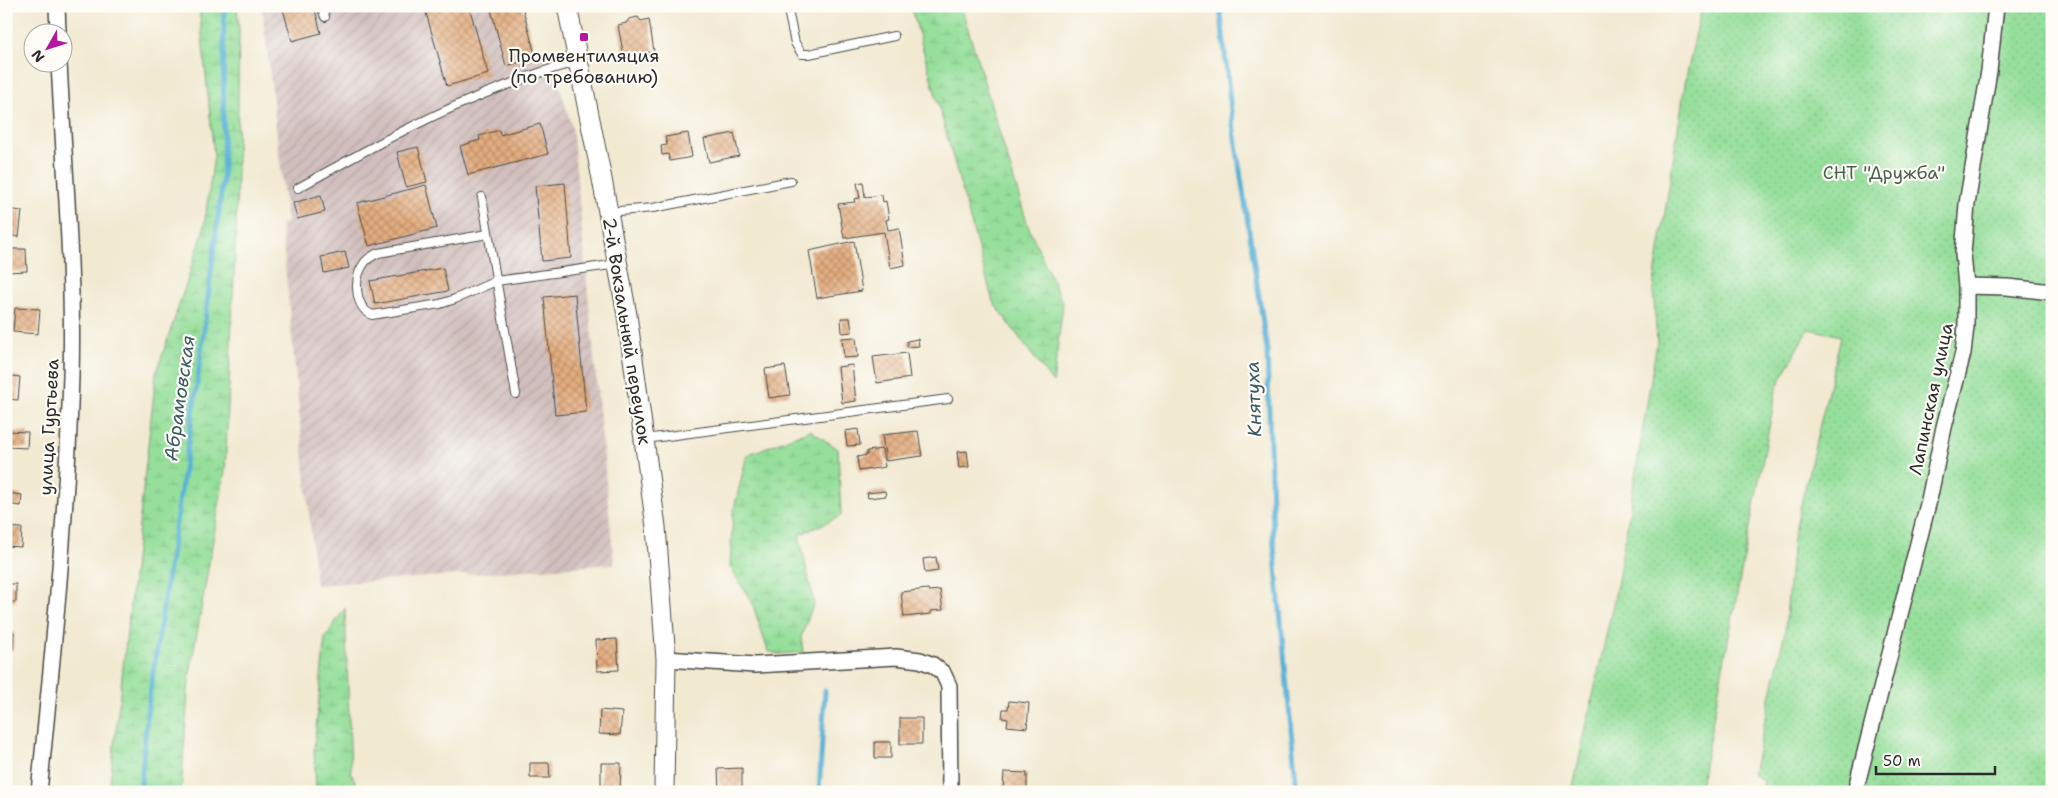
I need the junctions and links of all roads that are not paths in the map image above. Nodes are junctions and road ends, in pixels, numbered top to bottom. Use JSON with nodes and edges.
{"nodes":[{"id":1,"x":57,"y":6,"type":"edge"},
{"id":2,"x":321,"y":6,"type":"edge"},
{"id":3,"x":567,"y":6,"type":"edge"},
{"id":4,"x":787,"y":6,"type":"edge"},
{"id":5,"x":1996,"y":6,"type":"edge"},
{"id":6,"x":325,"y":17,"type":"dead end"},
{"id":7,"x":58,"y":22,"type":"edge"},
{"id":8,"x":894,"y":36,"type":"dead end"},
{"id":9,"x":579,"y":62,"type":"junction"},
{"id":10,"x":59,"y":72,"type":"edge"},
{"id":11,"x":791,"y":181,"type":"dead end"},
{"id":12,"x":298,"y":188,"type":"dead end"},
{"id":13,"x":482,"y":197,"type":"dead end"},
{"id":14,"x":608,"y":212,"type":"junction"},
{"id":15,"x":488,"y":234,"type":"junction"},
{"id":16,"x":618,"y":264,"type":"junction"},
{"id":17,"x":496,"y":281,"type":"junction"},
{"id":18,"x":1966,"y":286,"type":"junction"},
{"id":19,"x":2052,"y":292,"type":"edge"},
{"id":20,"x":516,"y":394,"type":"dead end"},
{"id":21,"x":948,"y":399,"type":"dead end"},
{"id":22,"x":645,"y":439,"type":"junction"},
{"id":23,"x":666,"y":660,"type":"junction"},
{"id":24,"x":40,"y":792,"type":"edge"},
{"id":25,"x":664,"y":792,"type":"edge"},
{"id":26,"x":950,"y":792,"type":"edge"},
{"id":27,"x":1855,"y":792,"type":"edge"}],
"edges":[{"from":1,"to":7,"type":"street"},
{"from":2,"to":6,"type":"lane"},
{"from":3,"to":9,"type":"street","name":"2-й Вокзальный переулок"},
{"from":4,"to":8,"type":"lane"},
{"from":5,"to":18,"type":"street","name":"Лапинская улица"},
{"from":9,"to":12,"type":"lane"},
{"from":9,"to":14,"type":"street","name":"2-й Вокзальный переулок"},
{"from":10,"to":24,"type":"street","name":"улица Гуртьева"},
{"from":11,"to":14,"type":"lane"},
{"from":13,"to":15,"type":"lane"},
{"from":14,"to":16,"type":"street","name":"2-й Вокзальный переулок"},
{"from":15,"to":17,"type":"lane"},
{"from":15,"to":17,"type":"lane"},
{"from":16,"to":17,"type":"lane"},
{"from":16,"to":22,"type":"street","name":"2-й Вокзальный переулок"},
{"from":17,"to":20,"type":"lane"},
{"from":18,"to":19,"type":"street"},
{"from":18,"to":27,"type":"street","name":"Лапинская улица"},
{"from":21,"to":22,"type":"lane"},
{"from":22,"to":23,"type":"street","name":"2-й Вокзальный переулок"},
{"from":23,"to":25,"type":"street","name":"2-й Вокзальный переулок"},
{"from":23,"to":26,"type":"street"}]}
